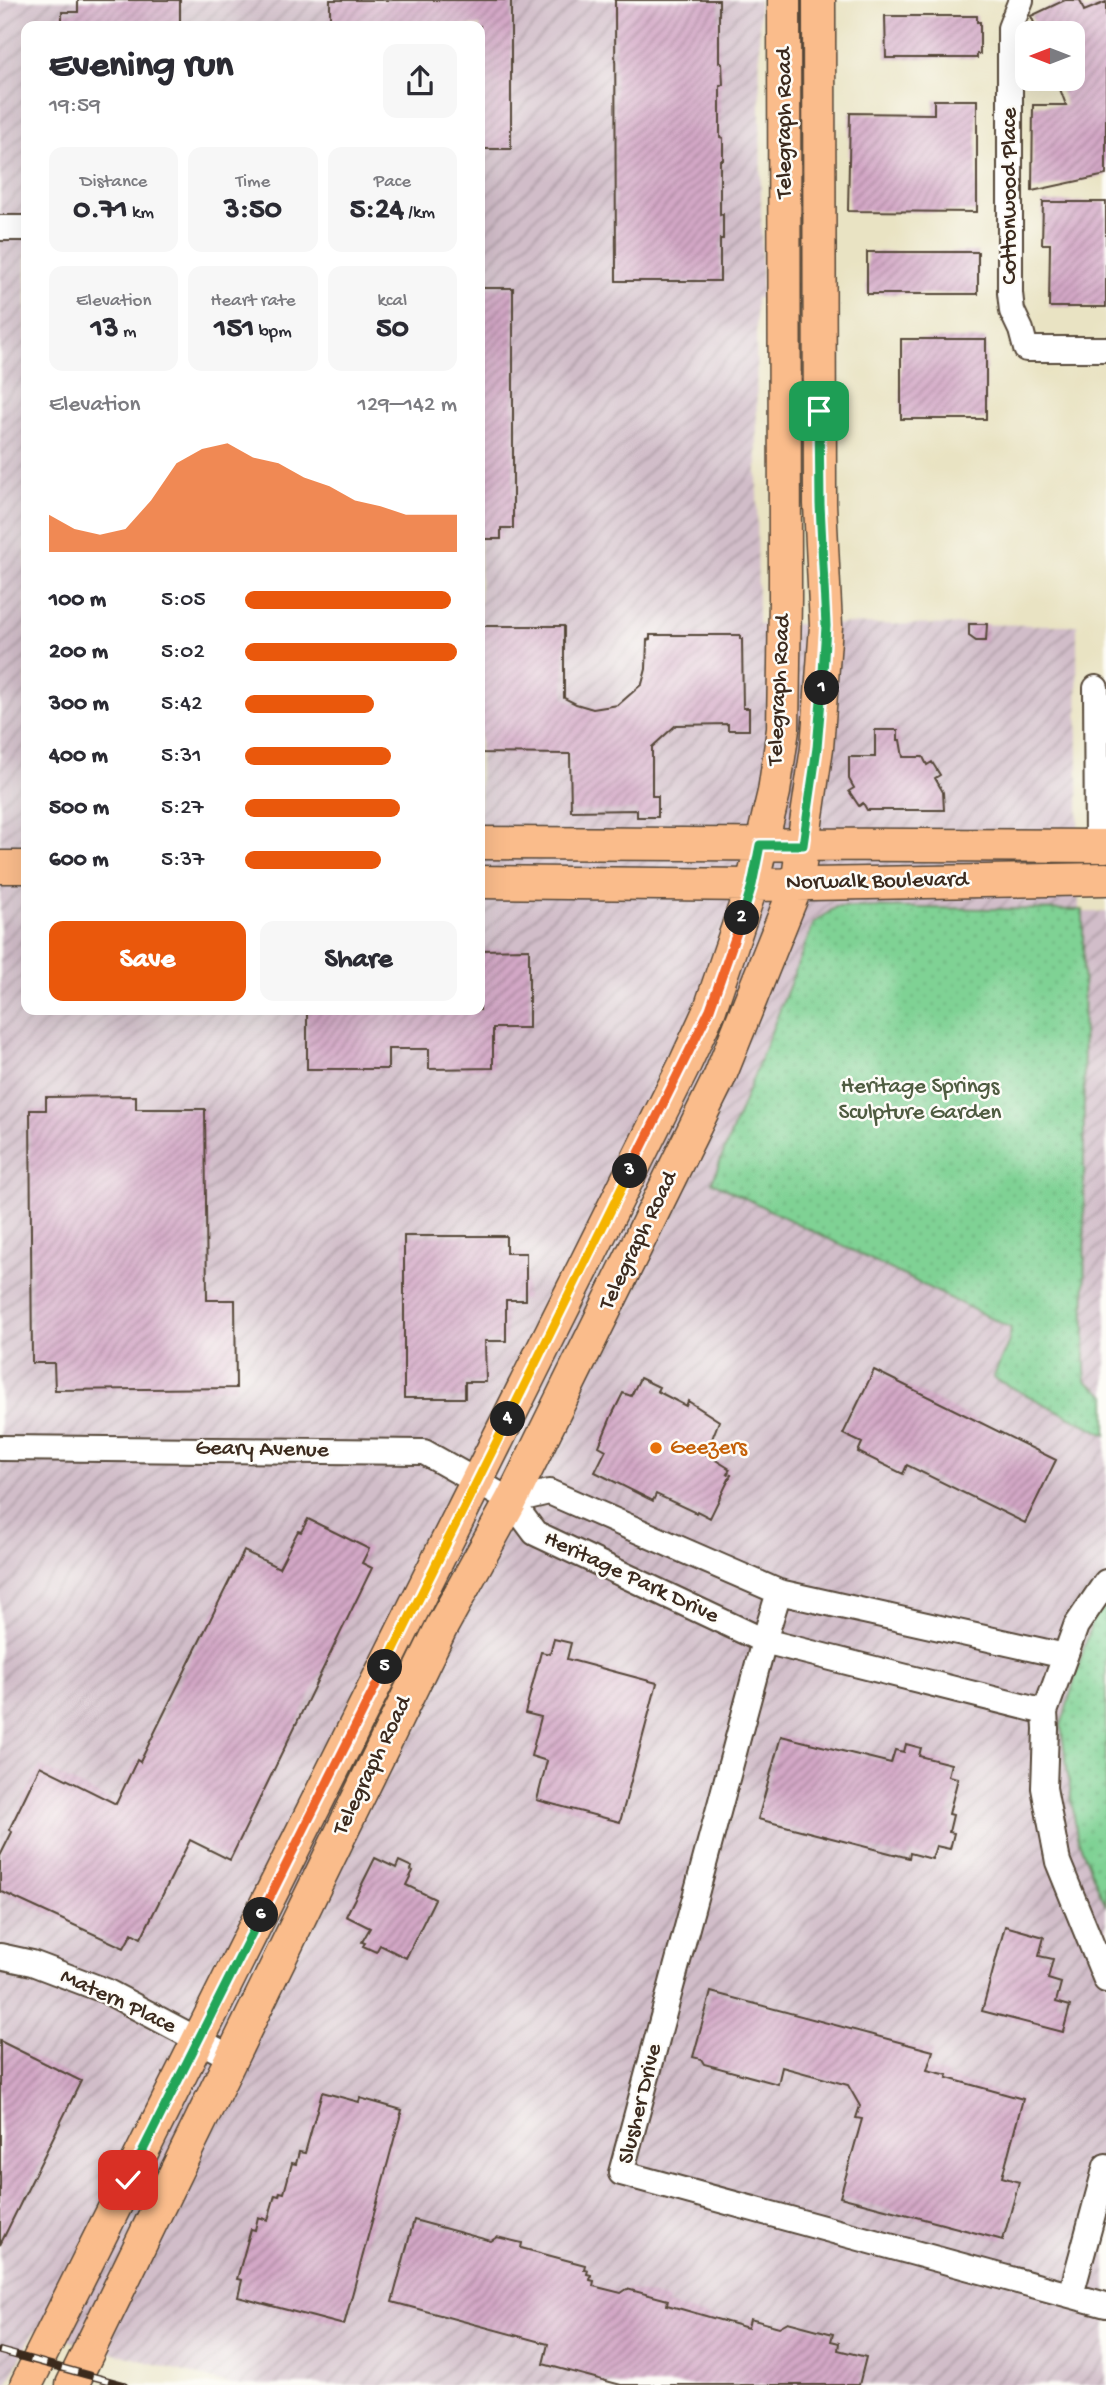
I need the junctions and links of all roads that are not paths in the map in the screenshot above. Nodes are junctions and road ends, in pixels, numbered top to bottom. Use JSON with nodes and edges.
{"nodes":[{"id":1,"x":784,"y":0,"type":"edge"},
{"id":2,"x":818,"y":0,"type":"edge"},
{"id":3,"x":1021,"y":0,"type":"edge"},
{"id":4,"x":0,"y":228,"type":"edge"},
{"id":5,"x":21,"y":228,"type":"edge"},
{"id":6,"x":1106,"y":349,"type":"edge"},
{"id":7,"x":1096,"y":688,"type":"dead end"},
{"id":8,"x":485,"y":843,"type":"edge"},
{"id":9,"x":760,"y":845,"type":"junction"},
{"id":10,"x":803,"y":845,"type":"junction"},
{"id":11,"x":1102,"y":846,"type":"edge"},
{"id":12,"x":0,"y":867,"type":"edge"},
{"id":13,"x":21,"y":867,"type":"edge"},
{"id":14,"x":1106,"y":879,"type":"edge"},
{"id":15,"x":485,"y":882,"type":"edge"},
{"id":16,"x":797,"y":884,"type":"junction"},
{"id":17,"x":752,"y":885,"type":"junction"},
{"id":18,"x":0,"y":1448,"type":"edge"},
{"id":19,"x":477,"y":1482,"type":"junction"},
{"id":20,"x":511,"y":1501,"type":"junction"},
{"id":21,"x":1106,"y":1581,"type":"edge"},
{"id":22,"x":779,"y":1592,"type":"junction"},
{"id":23,"x":764,"y":1641,"type":"junction"},
{"id":24,"x":1065,"y":1656,"type":"junction"},
{"id":25,"x":1045,"y":1712,"type":"junction"},
{"id":26,"x":0,"y":1956,"type":"edge"},
{"id":27,"x":1106,"y":1980,"type":"edge"},
{"id":28,"x":198,"y":2040,"type":"junction"},
{"id":29,"x":232,"y":2058,"type":"junction"},
{"id":30,"x":1106,"y":2166,"type":"edge"},
{"id":31,"x":1071,"y":2295,"type":"junction"},
{"id":32,"x":1106,"y":2305,"type":"edge"},
{"id":33,"x":26,"y":2385,"type":"edge"},
{"id":34,"x":72,"y":2385,"type":"edge"}],
"edges":[{"from":1,"to":9,"type":"main road","name":"Telegraph Road"},
{"from":2,"to":10,"type":"main road","name":"Telegraph Road"},
{"from":3,"to":6,"type":"street","name":"Cottonwood Place"},
{"from":4,"to":5,"type":"street"},
{"from":7,"to":11,"type":"street"},
{"from":8,"to":9,"type":"main road","name":"Norwalk Boulevard"},
{"from":9,"to":10,"type":"main road","name":"Norwalk Boulevard"},
{"from":9,"to":17,"type":"main road","name":"Telegraph Road"},
{"from":10,"to":11,"type":"main road","name":"Norwalk Boulevard"},
{"from":10,"to":16,"type":"main road","name":"Telegraph Road"},
{"from":12,"to":13,"type":"main road"},
{"from":14,"to":16,"type":"main road","name":"Norwalk Boulevard"},
{"from":15,"to":17,"type":"main road","name":"Norwalk Boulevard"},
{"from":16,"to":17,"type":"main road","name":"Norwalk Boulevard"},
{"from":16,"to":20,"type":"main road","name":"Telegraph Road"},
{"from":17,"to":19,"type":"main road","name":"Telegraph Road"},
{"from":18,"to":19,"type":"street","name":"Geary Avenue"},
{"from":19,"to":20,"type":"street","name":"Geary Avenue"},
{"from":19,"to":28,"type":"main road","name":"Telegraph Road"},
{"from":20,"to":22,"type":"street","name":"Heritage Park Drive"},
{"from":20,"to":23,"type":"street","name":"Heritage Park Drive"},
{"from":20,"to":29,"type":"main road","name":"Telegraph Road"},
{"from":21,"to":24,"type":"street"},
{"from":22,"to":23,"type":"street","name":"Slusher Drive"},
{"from":22,"to":24,"type":"street","name":"Heritage Park Drive"},
{"from":23,"to":25,"type":"street","name":"Heritage Park Drive"},
{"from":23,"to":31,"type":"street","name":"Slusher Drive"},
{"from":24,"to":25,"type":"street"},
{"from":25,"to":27,"type":"street"},
{"from":26,"to":28,"type":"street","name":"Matern Place"},
{"from":28,"to":29,"type":"street","name":"Matern Place"},
{"from":28,"to":33,"type":"main road","name":"Telegraph Road"},
{"from":29,"to":34,"type":"main road","name":"Telegraph Road"},
{"from":30,"to":31,"type":"street"},
{"from":31,"to":32,"type":"street","name":"Slusher Drive"}]}
